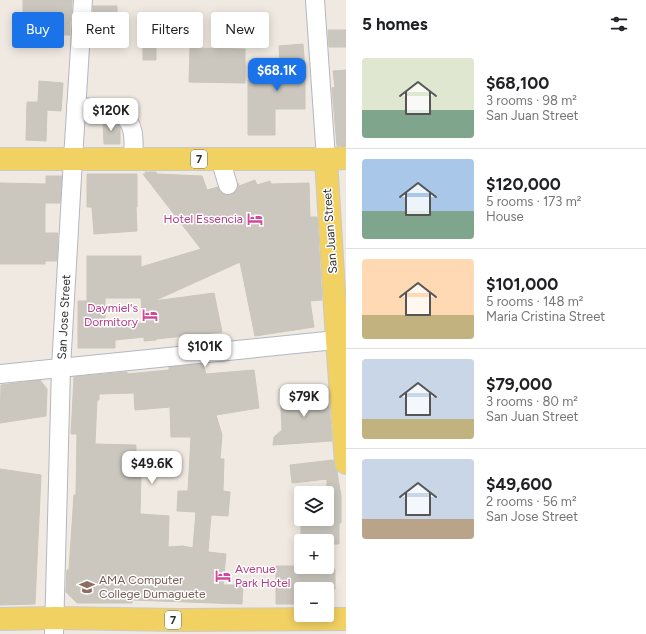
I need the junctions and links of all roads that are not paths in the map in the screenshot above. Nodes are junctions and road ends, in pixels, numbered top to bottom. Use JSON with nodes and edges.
{"nodes":[{"id":1,"x":83,"y":0,"type":"edge"},
{"id":2,"x":315,"y":0,"type":"edge"},
{"id":3,"x":76,"y":106,"type":"junction"},
{"id":4,"x":336,"y":158,"type":"edge"},
{"id":5,"x":0,"y":159,"type":"edge"},
{"id":6,"x":73,"y":159,"type":"junction"},
{"id":7,"x":132,"y":159,"type":"junction"},
{"id":8,"x":220,"y":159,"type":"junction"},
{"id":9,"x":228,"y":185,"type":"dead end"},
{"id":10,"x":341,"y":339,"type":"edge"},
{"id":11,"x":61,"y":368,"type":"junction"},
{"id":12,"x":0,"y":374,"type":"edge"},
{"id":13,"x":346,"y":463,"type":"edge"},
{"id":14,"x":0,"y":619,"type":"edge"},
{"id":15,"x":346,"y":619,"type":"edge"},
{"id":16,"x":55,"y":626,"type":"edge"},
{"id":17,"x":172,"y":627,"type":"edge"}],
"edges":[{"from":1,"to":3,"type":"street","name":"San Jose Street"},
{"from":2,"to":4,"type":"street","name":"San Juan Street"},
{"from":3,"to":6,"type":"street","name":"San Jose Street"},
{"from":3,"to":7,"type":"street"},
{"from":4,"to":8,"type":"main road","number":"7"},
{"from":4,"to":10,"type":"main road","name":"San Juan Street"},
{"from":5,"to":6,"type":"main road","number":"7"},
{"from":6,"to":7,"type":"main road","number":"7"},
{"from":6,"to":11,"type":"street","name":"San Jose Street"},
{"from":7,"to":8,"type":"main road","number":"7"},
{"from":8,"to":9,"type":"street"},
{"from":10,"to":11,"type":"street"},
{"from":10,"to":13,"type":"main road","name":"San Juan Street"},
{"from":11,"to":12,"type":"street"},
{"from":11,"to":16,"type":"street","name":"San Jose Street"},
{"from":14,"to":16,"type":"main road","number":"7"},
{"from":15,"to":17,"type":"main road","number":"7"},
{"from":16,"to":17,"type":"main road","number":"7"}]}
